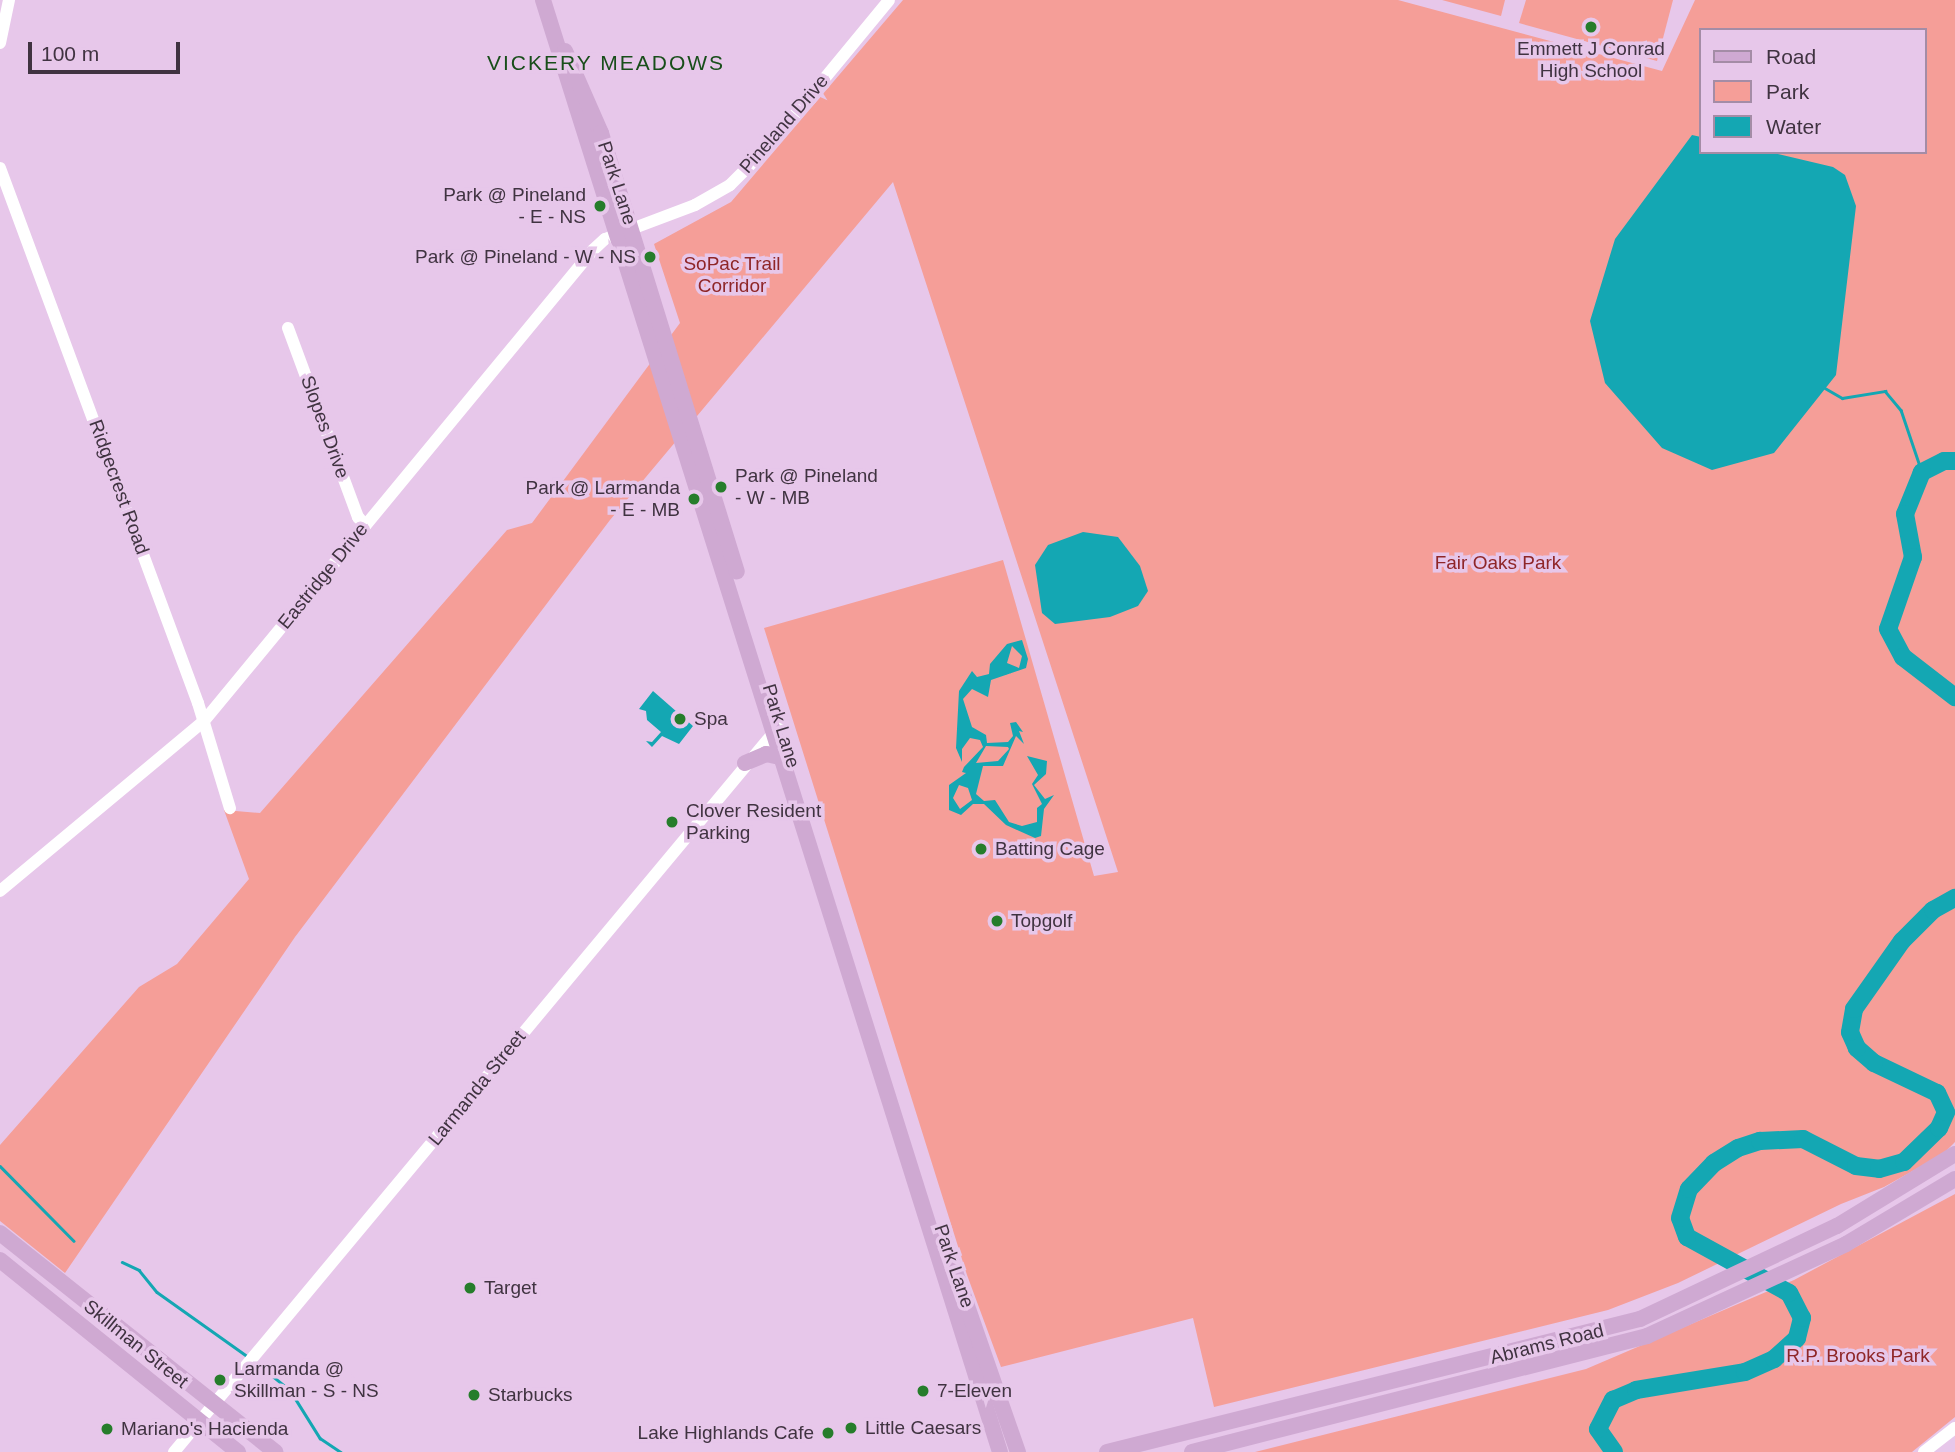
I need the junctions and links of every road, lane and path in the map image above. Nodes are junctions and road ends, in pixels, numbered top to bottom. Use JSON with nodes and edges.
{"nodes":[{"id":1,"x":9,"y":0,"type":"edge"},
{"id":2,"x":543,"y":0,"type":"edge"},
{"id":3,"x":889,"y":0,"type":"edge"},
{"id":4,"x":0,"y":43,"type":"edge"},
{"id":5,"x":0,"y":168,"type":"edge"},
{"id":6,"x":625,"y":231,"type":"junction"},
{"id":7,"x":288,"y":328,"type":"dead end"},
{"id":8,"x":365,"y":525,"type":"junction"},
{"id":9,"x":204,"y":721,"type":"junction"},
{"id":10,"x":776,"y":728,"type":"junction"},
{"id":11,"x":780,"y":757,"type":"junction"},
{"id":12,"x":745,"y":763,"type":"junction"},
{"id":13,"x":230,"y":808,"type":"dead end"},
{"id":14,"x":0,"y":891,"type":"edge"},
{"id":15,"x":1955,"y":1154,"type":"edge"},
{"id":16,"x":1955,"y":1179,"type":"edge"},
{"id":17,"x":0,"y":1233,"type":"edge"},
{"id":18,"x":0,"y":1260,"type":"edge"},
{"id":19,"x":213,"y":1406,"type":"junction"},
{"id":20,"x":199,"y":1422,"type":"junction"},
{"id":21,"x":1955,"y":1428,"type":"edge"},
{"id":22,"x":174,"y":1452,"type":"edge"},
{"id":23,"x":238,"y":1452,"type":"edge"},
{"id":24,"x":275,"y":1452,"type":"edge"},
{"id":25,"x":1000,"y":1452,"type":"edge"},
{"id":26,"x":1018,"y":1452,"type":"edge"},
{"id":27,"x":1107,"y":1452,"type":"edge"},
{"id":28,"x":1192,"y":1452,"type":"edge"},
{"id":29,"x":1924,"y":1452,"type":"edge"}],
"edges":[{"from":1,"to":4,"type":"street"},
{"from":2,"to":6,"type":"main road","name":"Park Lane"},
{"from":3,"to":6,"type":"street","name":"Pineland Drive"},
{"from":5,"to":9,"type":"street","name":"Ridgecrest Road"},
{"from":6,"to":8,"type":"street","name":"Eastridge Drive"},
{"from":6,"to":10,"type":"main road","name":"Park Lane"},
{"from":7,"to":8,"type":"street","name":"Slopes Drive"},
{"from":8,"to":9,"type":"street","name":"Eastridge Drive"},
{"from":9,"to":13,"type":"street","name":"Ridgecrest Road"},
{"from":9,"to":14,"type":"street","name":"Eastridge Drive"},
{"from":10,"to":11,"type":"main road","name":"Park Lane"},
{"from":10,"to":12,"type":"street","name":"Larmanda Street"},
{"from":10,"to":26,"type":"main road","name":"Park Lane"},
{"from":11,"to":12,"type":"main road"},
{"from":11,"to":25,"type":"main road","name":"Park Lane"},
{"from":12,"to":19,"type":"street","name":"Larmanda Street"},
{"from":15,"to":27,"type":"main road","name":"Abrams Road"},
{"from":16,"to":28,"type":"main road","name":"Abrams Road"},
{"from":17,"to":19,"type":"main road","name":"Skillman Street"},
{"from":18,"to":20,"type":"main road","name":"Skillman Street"},
{"from":19,"to":20,"type":"street","name":"Larmanda Street"},
{"from":19,"to":24,"type":"main road","name":"Skillman Street"},
{"from":20,"to":22,"type":"street","name":"Larmanda Street"},
{"from":20,"to":23,"type":"main road","name":"Skillman Street"},
{"from":21,"to":29,"type":"street"}]}
